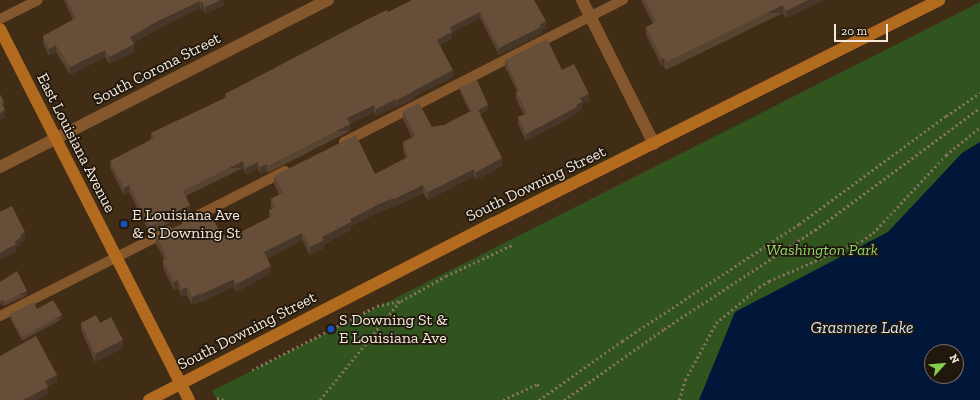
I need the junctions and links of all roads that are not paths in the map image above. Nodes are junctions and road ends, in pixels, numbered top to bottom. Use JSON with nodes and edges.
{"nodes":[{"id":1,"x":38,"y":0,"type":"edge"},
{"id":2,"x":328,"y":0,"type":"edge"},
{"id":3,"x":582,"y":0,"type":"edge"},
{"id":4,"x":623,"y":0,"type":"edge"},
{"id":5,"x":939,"y":0,"type":"edge"},
{"id":6,"x":590,"y":16,"type":"junction"},
{"id":7,"x":0,"y":20,"type":"edge"},
{"id":8,"x":0,"y":29,"type":"edge"},
{"id":9,"x":55,"y":138,"type":"junction"},
{"id":10,"x":654,"y":144,"type":"junction"},
{"id":11,"x":335,"y":146,"type":"edge"},
{"id":12,"x":0,"y":167,"type":"edge"},
{"id":13,"x":292,"y":168,"type":"edge"},
{"id":14,"x":116,"y":257,"type":"junction"},
{"id":15,"x":0,"y":316,"type":"edge"},
{"id":16,"x":180,"y":384,"type":"junction"},
{"id":17,"x":149,"y":400,"type":"edge"},
{"id":18,"x":189,"y":400,"type":"edge"}],
"edges":[{"from":1,"to":7,"type":"lane"},
{"from":2,"to":9,"type":"street","name":"South Corona Street"},
{"from":3,"to":6,"type":"street"},
{"from":4,"to":6,"type":"lane"},
{"from":5,"to":10,"type":"main road","name":"South Downing Street"},
{"from":6,"to":10,"type":"street"},
{"from":6,"to":11,"type":"lane"},
{"from":8,"to":9,"type":"main road","name":"East Louisiana Avenue"},
{"from":9,"to":12,"type":"street","name":"South Corona Street"},
{"from":9,"to":14,"type":"main road","name":"East Louisiana Avenue"},
{"from":10,"to":16,"type":"main road","name":"South Downing Street"},
{"from":13,"to":14,"type":"lane"},
{"from":14,"to":15,"type":"lane"},
{"from":14,"to":16,"type":"main road","name":"East Louisiana Avenue"},
{"from":16,"to":17,"type":"main road","name":"South Downing Street"},
{"from":16,"to":18,"type":"main road","name":"East Louisiana Avenue"}]}
